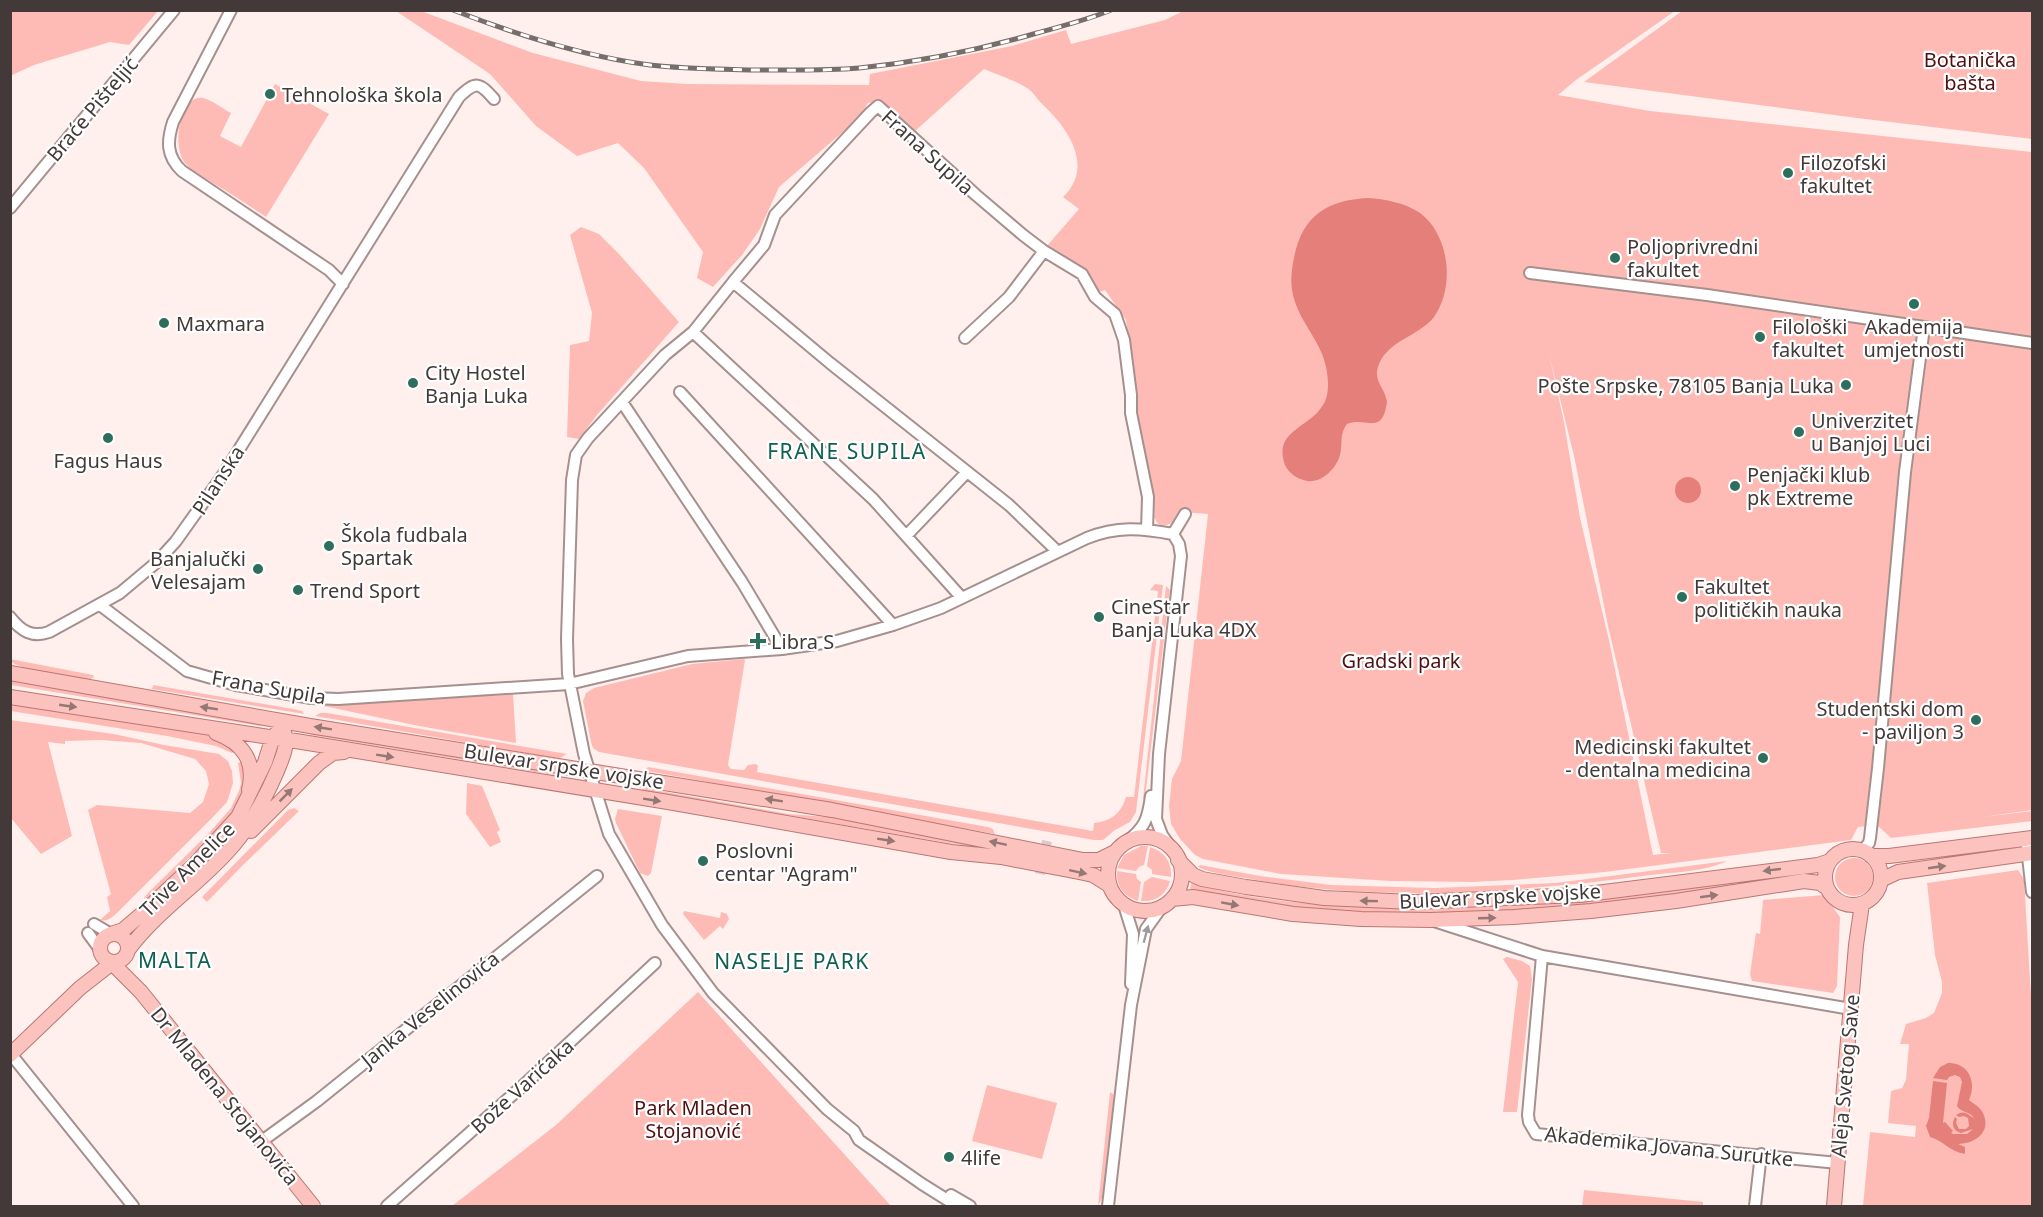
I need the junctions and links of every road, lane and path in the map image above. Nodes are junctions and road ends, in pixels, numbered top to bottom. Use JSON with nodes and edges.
{"nodes":[{"id":1,"x":174,"y":10,"type":"edge"},
{"id":2,"x":231,"y":10,"type":"edge"},
{"id":3,"x":494,"y":99,"type":"dead end"},
{"id":4,"x":10,"y":208,"type":"edge"},
{"id":5,"x":1044,"y":251,"type":"junction"},
{"id":6,"x":1530,"y":273,"type":"dead end"},
{"id":7,"x":733,"y":282,"type":"junction"},
{"id":8,"x":343,"y":284,"type":"junction"},
{"id":9,"x":1924,"y":327,"type":"junction"},
{"id":10,"x":693,"y":332,"type":"junction"},
{"id":11,"x":965,"y":338,"type":"dead end"},
{"id":12,"x":2032,"y":342,"type":"edge"},
{"id":13,"x":680,"y":392,"type":"dead end"},
{"id":14,"x":622,"y":402,"type":"junction"},
{"id":15,"x":967,"y":472,"type":"junction"},
{"id":16,"x":1185,"y":514,"type":"dead end"},
{"id":17,"x":1147,"y":530,"type":"junction"},
{"id":18,"x":1173,"y":534,"type":"junction"},
{"id":19,"x":906,"y":536,"type":"junction"},
{"id":20,"x":1057,"y":551,"type":"junction"},
{"id":21,"x":961,"y":597,"type":"junction"},
{"id":22,"x":100,"y":605,"type":"junction"},
{"id":23,"x":10,"y":617,"type":"edge"},
{"id":24,"x":893,"y":625,"type":"junction"},
{"id":25,"x":782,"y":649,"type":"junction"},
{"id":26,"x":10,"y":673,"type":"edge"},
{"id":27,"x":569,"y":684,"type":"junction"},
{"id":28,"x":10,"y":697,"type":"edge"},
{"id":29,"x":267,"y":717,"type":"junction"},
{"id":30,"x":186,"y":723,"type":"junction"},
{"id":31,"x":300,"y":724,"type":"junction"},
{"id":32,"x":280,"y":735,"type":"junction"},
{"id":33,"x":353,"y":752,"type":"junction"},
{"id":34,"x":1159,"y":754,"type":"junction"},
{"id":35,"x":588,"y":770,"type":"junction"},
{"id":36,"x":594,"y":790,"type":"junction"},
{"id":37,"x":245,"y":805,"type":"junction"},
{"id":38,"x":2029,"y":838,"type":"edge"},
{"id":39,"x":1126,"y":842,"type":"junction"},
{"id":40,"x":229,"y":850,"type":"junction"},
{"id":41,"x":1115,"y":852,"type":"junction"},
{"id":42,"x":1867,"y":853,"type":"junction"},
{"id":43,"x":2030,"y":853,"type":"edge"},
{"id":44,"x":1176,"y":856,"type":"junction"},
{"id":45,"x":1830,"y":861,"type":"junction"},
{"id":46,"x":597,"y":876,"type":"dead end"},
{"id":47,"x":1881,"y":880,"type":"junction"},
{"id":48,"x":1109,"y":885,"type":"junction"},
{"id":49,"x":1827,"y":888,"type":"junction"},
{"id":50,"x":2032,"y":892,"type":"edge"},
{"id":51,"x":1167,"y":904,"type":"junction"},
{"id":52,"x":1857,"y":904,"type":"junction"},
{"id":53,"x":1124,"y":905,"type":"junction"},
{"id":54,"x":1431,"y":920,"type":"junction"},
{"id":55,"x":111,"y":934,"type":"junction"},
{"id":56,"x":99,"y":948,"type":"junction"},
{"id":57,"x":1542,"y":956,"type":"junction"},
{"id":58,"x":122,"y":957,"type":"junction"},
{"id":59,"x":655,"y":963,"type":"dead end"},
{"id":60,"x":80,"y":988,"type":"junction"},
{"id":61,"x":1131,"y":1005,"type":"junction"},
{"id":62,"x":1851,"y":1009,"type":"junction"},
{"id":63,"x":11,"y":1054,"type":"edge"},
{"id":64,"x":854,"y":1131,"type":"junction"},
{"id":65,"x":262,"y":1141,"type":"junction"},
{"id":66,"x":1761,"y":1154,"type":"junction"},
{"id":67,"x":1838,"y":1163,"type":"junction"},
{"id":68,"x":1108,"y":1204,"type":"edge"},
{"id":69,"x":133,"y":1206,"type":"edge"},
{"id":70,"x":314,"y":1206,"type":"edge"},
{"id":71,"x":387,"y":1206,"type":"edge"},
{"id":72,"x":957,"y":1206,"type":"edge"},
{"id":73,"x":970,"y":1206,"type":"edge"},
{"id":74,"x":1755,"y":1206,"type":"edge"},
{"id":75,"x":1834,"y":1206,"type":"edge"}],
"edges":[{"from":1,"to":4,"type":"street","name":"Braće Pišteljić"},
{"from":2,"to":8,"type":"street"},
{"from":3,"to":8,"type":"street","name":"Pilanska"},
{"from":5,"to":7,"type":"street","name":"Frana Supila"},
{"from":5,"to":11,"type":"street"},
{"from":5,"to":17,"type":"street","name":"Frana Supila"},
{"from":6,"to":9,"type":"street"},
{"from":7,"to":10,"type":"street","name":"Frana Supila"},
{"from":7,"to":15,"type":"street"},
{"from":8,"to":22,"type":"street","name":"Pilanska"},
{"from":9,"to":12,"type":"street"},
{"from":9,"to":42,"type":"street"},
{"from":10,"to":14,"type":"street","name":"Frana Supila"},
{"from":10,"to":19,"type":"street"},
{"from":13,"to":24,"type":"street"},
{"from":14,"to":25,"type":"street"},
{"from":14,"to":27,"type":"street","name":"Frana Supila"},
{"from":15,"to":19,"type":"street"},
{"from":15,"to":20,"type":"street"},
{"from":16,"to":18,"type":"street"},
{"from":17,"to":18,"type":"street"},
{"from":17,"to":20,"type":"street","name":"Frana Supila"},
{"from":18,"to":34,"type":"street"},
{"from":19,"to":21,"type":"street"},
{"from":20,"to":21,"type":"street","name":"Frana Supila"},
{"from":21,"to":24,"type":"street","name":"Frana Supila"},
{"from":22,"to":23,"type":"street","name":"Pilanska"},
{"from":22,"to":27,"type":"street","name":"Frana Supila"},
{"from":24,"to":25,"type":"street","name":"Frana Supila"},
{"from":25,"to":27,"type":"street","name":"Frana Supila"},
{"from":29,"to":26,"type":"main road","name":"Bulevar srpske vojske","one_way":true},
{"from":27,"to":35,"type":"street","name":"Frana Supila"},
{"from":28,"to":30,"type":"main road","name":"Bulevar srpske vojske","one_way":true},
{"from":29,"to":31,"type":"main road","name":"Bulevar srpske vojske"},
{"from":29,"to":32,"type":"main road"},
{"from":30,"to":32,"type":"main road","name":"Bulevar srpske vojske"},
{"from":30,"to":37,"type":"main road"},
{"from":31,"to":32,"type":"main road"},
{"from":35,"to":31,"type":"main road","name":"Bulevar srpske vojske","one_way":true},
{"from":32,"to":33,"type":"main road","name":"Bulevar srpske vojske"},
{"from":32,"to":37,"type":"main road","name":"Trive Amelice"},
{"from":32,"to":40,"type":"main road","name":"Trive Amelice"},
{"from":33,"to":36,"type":"main road","name":"Bulevar srpske vojske","one_way":true},
{"from":40,"to":33,"type":"main road","one_way":true},
{"from":34,"to":39,"type":"street"},
{"from":34,"to":44,"type":"street"},
{"from":35,"to":36,"type":"street","name":"Frana Supila"},
{"from":41,"to":35,"type":"main road","name":"Bulevar srpske vojske","one_way":true},
{"from":36,"to":48,"type":"main road","name":"Bulevar srpske vojske","one_way":true},
{"from":36,"to":64,"type":"street","name":"Frana Supila"},
{"from":37,"to":55,"type":"main road","name":"Trive Amelice"},
{"from":38,"to":42,"type":"main road"},
{"from":38,"to":43,"type":"street"},
{"from":39,"to":41,"type":"main road","name":"Bulevar srpske vojske"},
{"from":39,"to":44,"type":"main road","name":"Bulevar srpske vojske"},
{"from":40,"to":58,"type":"main road","name":"Trive Amelice"},
{"from":41,"to":48,"type":"main road"},
{"from":42,"to":45,"type":"main road"},
{"from":42,"to":47,"type":"main road"},
{"from":47,"to":43,"type":"main road","one_way":true},
{"from":43,"to":50,"type":"street"},
{"from":45,"to":44,"type":"main road","name":"Bulevar srpske vojske","one_way":true},
{"from":44,"to":51,"type":"main road"},
{"from":45,"to":49,"type":"main road"},
{"from":46,"to":65,"type":"street","name":"Janka Veselinovića"},
{"from":47,"to":52,"type":"main road"},
{"from":48,"to":53,"type":"main road","name":"Bulevar srpske vojske"},
{"from":49,"to":52,"type":"main road"},
{"from":54,"to":49,"type":"main road","name":"Bulevar srpske vojske","one_way":true},
{"from":51,"to":53,"type":"main road","name":"Bulevar srpske vojske"},
{"from":51,"to":54,"type":"main road","name":"Bulevar srpske vojske","one_way":true},
{"from":61,"to":51,"type":"street","one_way":true},
{"from":52,"to":62,"type":"main road","name":"Aleja Svetog Save"},
{"from":53,"to":61,"type":"street"},
{"from":54,"to":57,"type":"street"},
{"from":55,"to":56,"type":"main road"},
{"from":55,"to":56,"type":"street"},
{"from":55,"to":58,"type":"main road"},
{"from":56,"to":58,"type":"main road"},
{"from":56,"to":60,"type":"main road","name":"Trive Amelice"},
{"from":57,"to":62,"type":"street"},
{"from":57,"to":66,"type":"street","name":"Akademika Jovana Surutke"},
{"from":58,"to":60,"type":"main road","name":"Trive Amelice"},
{"from":58,"to":65,"type":"main road","name":"Dr Mladena Stojanovića"},
{"from":59,"to":71,"type":"street","name":"Bože Varićaka"},
{"from":60,"to":63,"type":"main road","name":"Trive Amelice"},
{"from":61,"to":68,"type":"street"},
{"from":62,"to":67,"type":"main road","name":"Aleja Svetog Save"},
{"from":63,"to":69,"type":"street"},
{"from":64,"to":72,"type":"street"},
{"from":64,"to":73,"type":"street"},
{"from":65,"to":70,"type":"main road","name":"Dr Mladena Stojanovića"},
{"from":66,"to":67,"type":"street","name":"Akademika Jovana Surutke"},
{"from":66,"to":74,"type":"street"},
{"from":67,"to":75,"type":"main road","name":"Aleja Svetog Save"}]}
